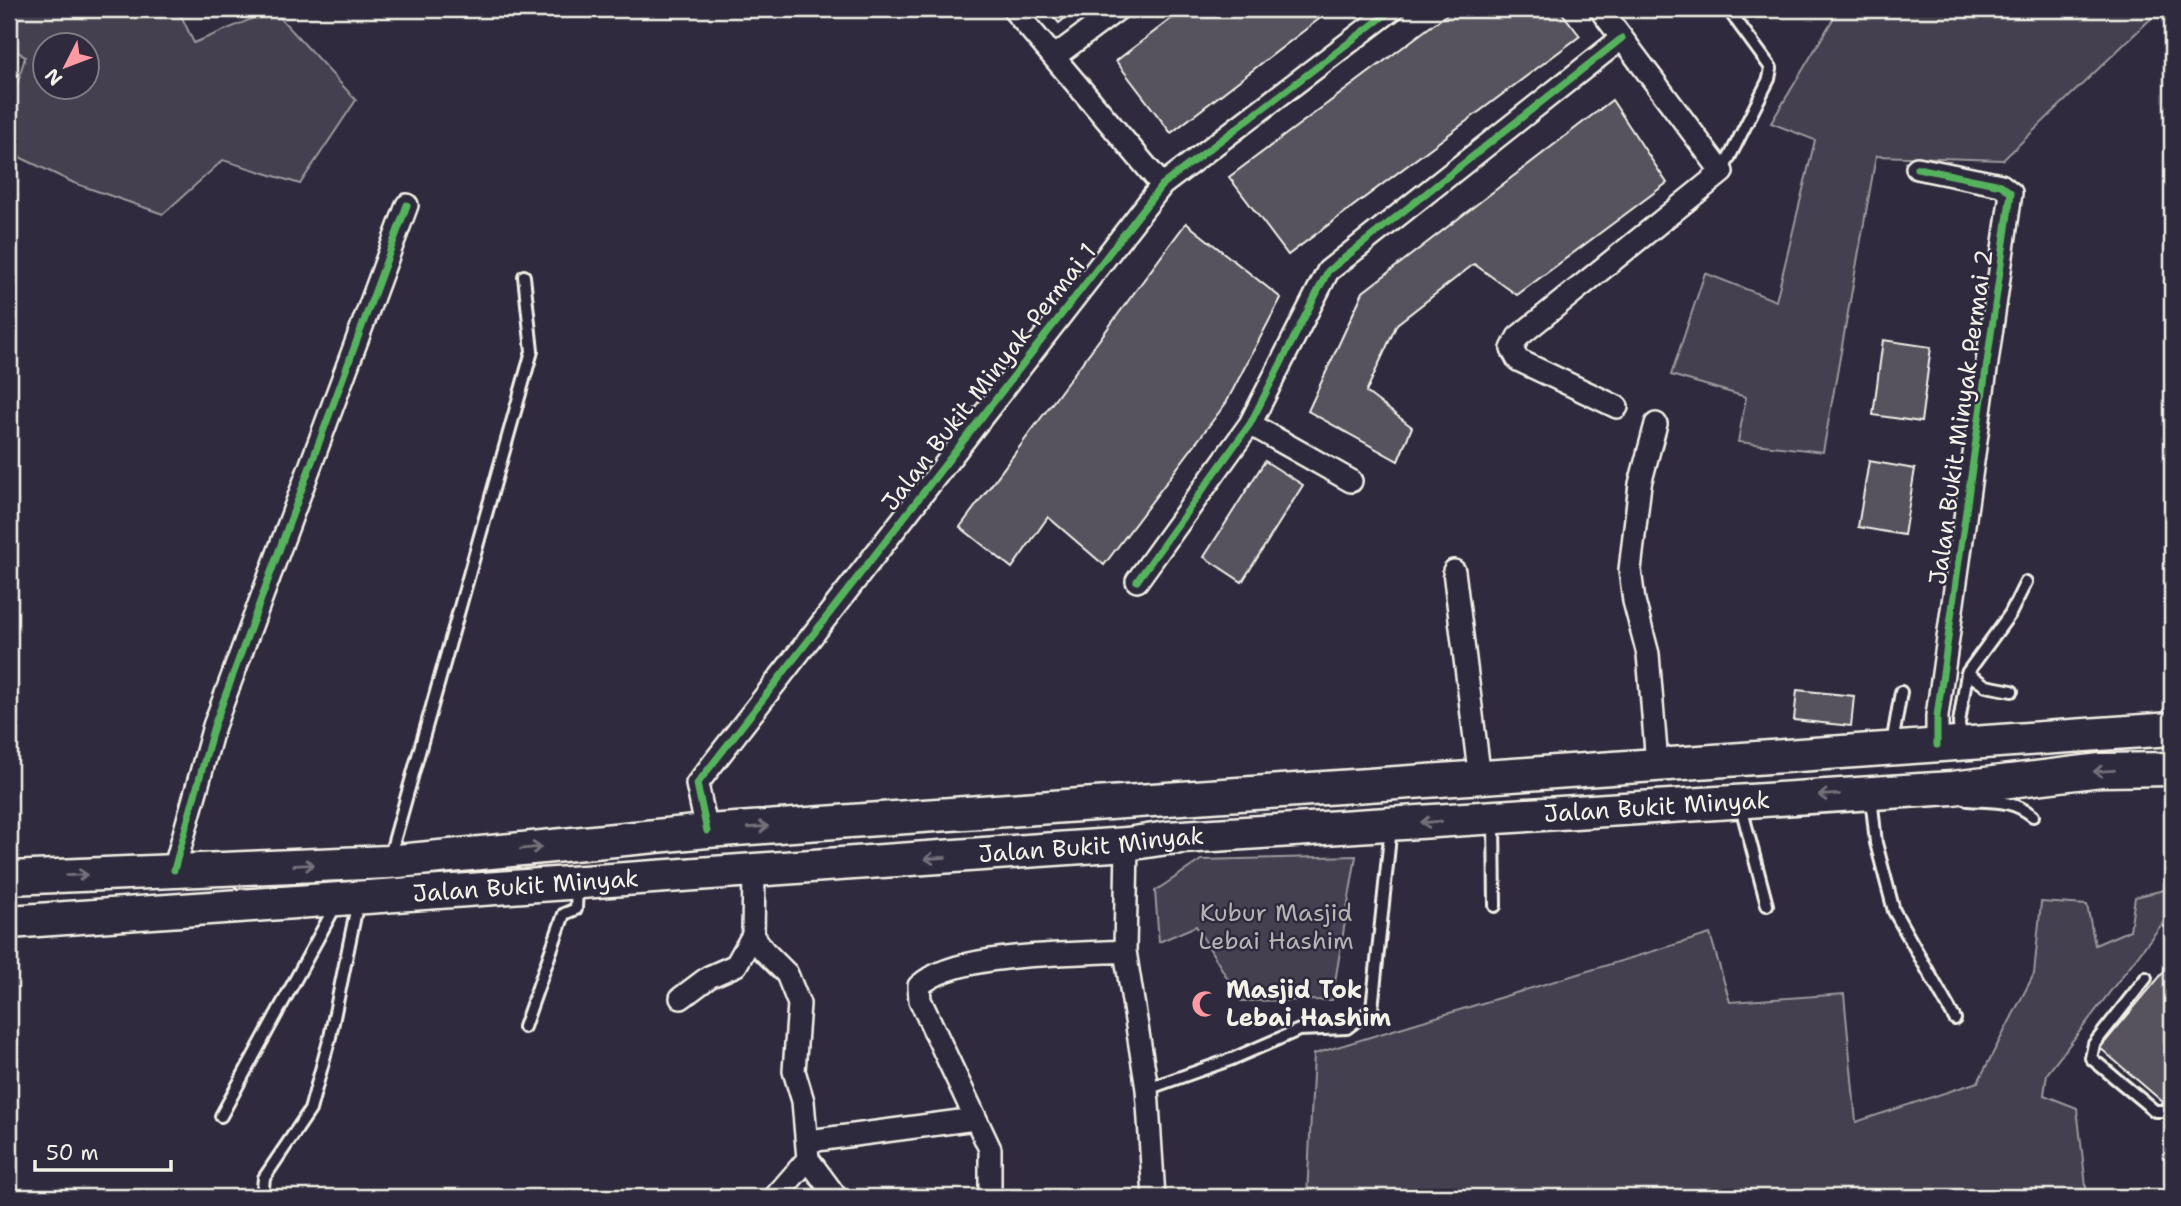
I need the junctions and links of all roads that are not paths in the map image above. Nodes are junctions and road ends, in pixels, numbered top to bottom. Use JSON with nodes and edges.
{"nodes":[{"id":1,"x":1013,"y":9,"type":"edge"},
{"id":2,"x":1118,"y":9,"type":"edge"},
{"id":3,"x":1393,"y":9,"type":"edge"},
{"id":4,"x":1600,"y":9,"type":"edge"},
{"id":5,"x":1728,"y":9,"type":"edge"},
{"id":6,"x":1622,"y":38,"type":"junction"},
{"id":7,"x":1054,"y":57,"type":"junction"},
{"id":8,"x":1917,"y":168,"type":"dead end"},
{"id":9,"x":1722,"y":172,"type":"junction"},
{"id":10,"x":1162,"y":185,"type":"junction"},
{"id":11,"x":407,"y":205,"type":"dead end"},
{"id":12,"x":524,"y":275,"type":"dead end"},
{"id":13,"x":1617,"y":407,"type":"dead end"},
{"id":14,"x":1250,"y":424,"type":"junction"},
{"id":15,"x":1657,"y":424,"type":"dead end"},
{"id":16,"x":1351,"y":481,"type":"dead end"},
{"id":17,"x":1454,"y":571,"type":"dead end"},
{"id":18,"x":1137,"y":580,"type":"dead end"},
{"id":19,"x":2026,"y":582,"type":"dead end"},
{"id":20,"x":1967,"y":673,"type":"junction"},
{"id":21,"x":2012,"y":691,"type":"dead end"},
{"id":22,"x":1900,"y":692,"type":"dead end"},
{"id":23,"x":2172,"y":729,"type":"edge"},
{"id":24,"x":1949,"y":744,"type":"junction"},
{"id":25,"x":1891,"y":748,"type":"junction"},
{"id":26,"x":1657,"y":764,"type":"junction"},
{"id":27,"x":2172,"y":769,"type":"edge"},
{"id":28,"x":1529,"y":775,"type":"junction"},
{"id":29,"x":1480,"y":779,"type":"junction"},
{"id":30,"x":1952,"y":788,"type":"junction"},
{"id":31,"x":1871,"y":793,"type":"junction"},
{"id":32,"x":1739,"y":801,"type":"junction"},
{"id":33,"x":1538,"y":814,"type":"junction"},
{"id":34,"x":2033,"y":816,"type":"dead end"},
{"id":35,"x":1489,"y":817,"type":"junction"},
{"id":36,"x":1392,"y":824,"type":"junction"},
{"id":37,"x":707,"y":831,"type":"junction"},
{"id":38,"x":1126,"y":844,"type":"junction"},
{"id":39,"x":388,"y":862,"type":"junction"},
{"id":40,"x":174,"y":870,"type":"junction"},
{"id":41,"x":754,"y":871,"type":"junction"},
{"id":42,"x":9,"y":878,"type":"edge"},
{"id":43,"x":577,"y":882,"type":"junction"},
{"id":44,"x":349,"y":899,"type":"junction"},
{"id":45,"x":1767,"y":905,"type":"dead end"},
{"id":46,"x":1494,"y":906,"type":"dead end"},
{"id":47,"x":9,"y":922,"type":"edge"},
{"id":48,"x":753,"y":935,"type":"junction"},
{"id":49,"x":1125,"y":951,"type":"junction"},
{"id":50,"x":2146,"y":978,"type":"dead end"},
{"id":51,"x":681,"y":998,"type":"dead end"},
{"id":52,"x":1955,"y":1019,"type":"dead end"},
{"id":53,"x":524,"y":1027,"type":"dead end"},
{"id":54,"x":1147,"y":1089,"type":"junction"},
{"id":55,"x":2172,"y":1111,"type":"edge"},
{"id":56,"x":221,"y":1116,"type":"dead end"},
{"id":57,"x":975,"y":1119,"type":"junction"},
{"id":58,"x":809,"y":1150,"type":"junction"},
{"id":59,"x":262,"y":1197,"type":"edge"},
{"id":60,"x":775,"y":1197,"type":"edge"},
{"id":61,"x":836,"y":1197,"type":"edge"},
{"id":62,"x":990,"y":1197,"type":"edge"},
{"id":63,"x":1154,"y":1197,"type":"edge"}],
"edges":[{"from":1,"to":7,"type":"street"},
{"from":2,"to":7,"type":"street"},
{"from":3,"to":10,"type":"street","name":"Jalan Bukit Minyak Permai 1"},
{"from":4,"to":6,"type":"street"},
{"from":5,"to":9,"type":"lane"},
{"from":6,"to":9,"type":"street"},
{"from":6,"to":14,"type":"street"},
{"from":7,"to":10,"type":"street"},
{"from":8,"to":24,"type":"street","name":"Jalan Bukit Minyak Permai 2"},
{"from":9,"to":13,"type":"street"},
{"from":10,"to":37,"type":"street","name":"Jalan Bukit Minyak Permai 1"},
{"from":11,"to":40,"type":"street"},
{"from":12,"to":39,"type":"lane"},
{"from":14,"to":16,"type":"street"},
{"from":14,"to":18,"type":"street"},
{"from":15,"to":26,"type":"street"},
{"from":17,"to":29,"type":"street"},
{"from":19,"to":20,"type":"lane"},
{"from":20,"to":21,"type":"lane"},
{"from":20,"to":24,"type":"lane"},
{"from":22,"to":25,"type":"lane"},
{"from":23,"to":24,"type":"main road","name":"Jalan Bukit Minyak"},
{"from":24,"to":25,"type":"main road","name":"Jalan Bukit Minyak"},
{"from":25,"to":26,"type":"main road","name":"Jalan Bukit Minyak"},
{"from":26,"to":28,"type":"main road","name":"Jalan Bukit Minyak"},
{"from":27,"to":30,"type":"main road","name":"Jalan Bukit Minyak","one_way":true},
{"from":28,"to":29,"type":"main road","name":"Jalan Bukit Minyak"},
{"from":28,"to":33,"type":"main road"},
{"from":29,"to":35,"type":"main road"},
{"from":37,"to":29,"type":"main road","name":"Jalan Bukit Minyak","one_way":true},
{"from":30,"to":31,"type":"main road","name":"Jalan Bukit Minyak"},
{"from":30,"to":34,"type":"lane"},
{"from":31,"to":32,"type":"main road","name":"Jalan Bukit Minyak","one_way":true},
{"from":31,"to":52,"type":"lane"},
{"from":32,"to":33,"type":"main road","name":"Jalan Bukit Minyak"},
{"from":32,"to":45,"type":"lane"},
{"from":33,"to":35,"type":"main road","name":"Jalan Bukit Minyak"},
{"from":35,"to":36,"type":"main road","name":"Jalan Bukit Minyak","one_way":true},
{"from":35,"to":46,"type":"lane"},
{"from":36,"to":38,"type":"main road","name":"Jalan Bukit Minyak"},
{"from":36,"to":54,"type":"lane"},
{"from":39,"to":37,"type":"main road","name":"Jalan Bukit Minyak","one_way":true},
{"from":38,"to":41,"type":"main road","name":"Jalan Bukit Minyak","one_way":true},
{"from":38,"to":49,"type":"street"},
{"from":40,"to":39,"type":"main road","name":"Jalan Bukit Minyak","one_way":true},
{"from":42,"to":40,"type":"main road","name":"Jalan Bukit Minyak","one_way":true},
{"from":41,"to":43,"type":"main road","name":"Jalan Bukit Minyak"},
{"from":41,"to":48,"type":"street"},
{"from":43,"to":44,"type":"main road","name":"Jalan Bukit Minyak"},
{"from":43,"to":53,"type":"lane"},
{"from":44,"to":47,"type":"main road","name":"Jalan Bukit Minyak"},
{"from":44,"to":56,"type":"lane"},
{"from":44,"to":59,"type":"lane"},
{"from":48,"to":51,"type":"street"},
{"from":48,"to":58,"type":"street"},
{"from":49,"to":54,"type":"street"},
{"from":49,"to":57,"type":"street"},
{"from":50,"to":55,"type":"lane"},
{"from":54,"to":63,"type":"street"},
{"from":57,"to":58,"type":"street"},
{"from":57,"to":62,"type":"street"},
{"from":58,"to":60,"type":"street"},
{"from":58,"to":61,"type":"street"}]}
